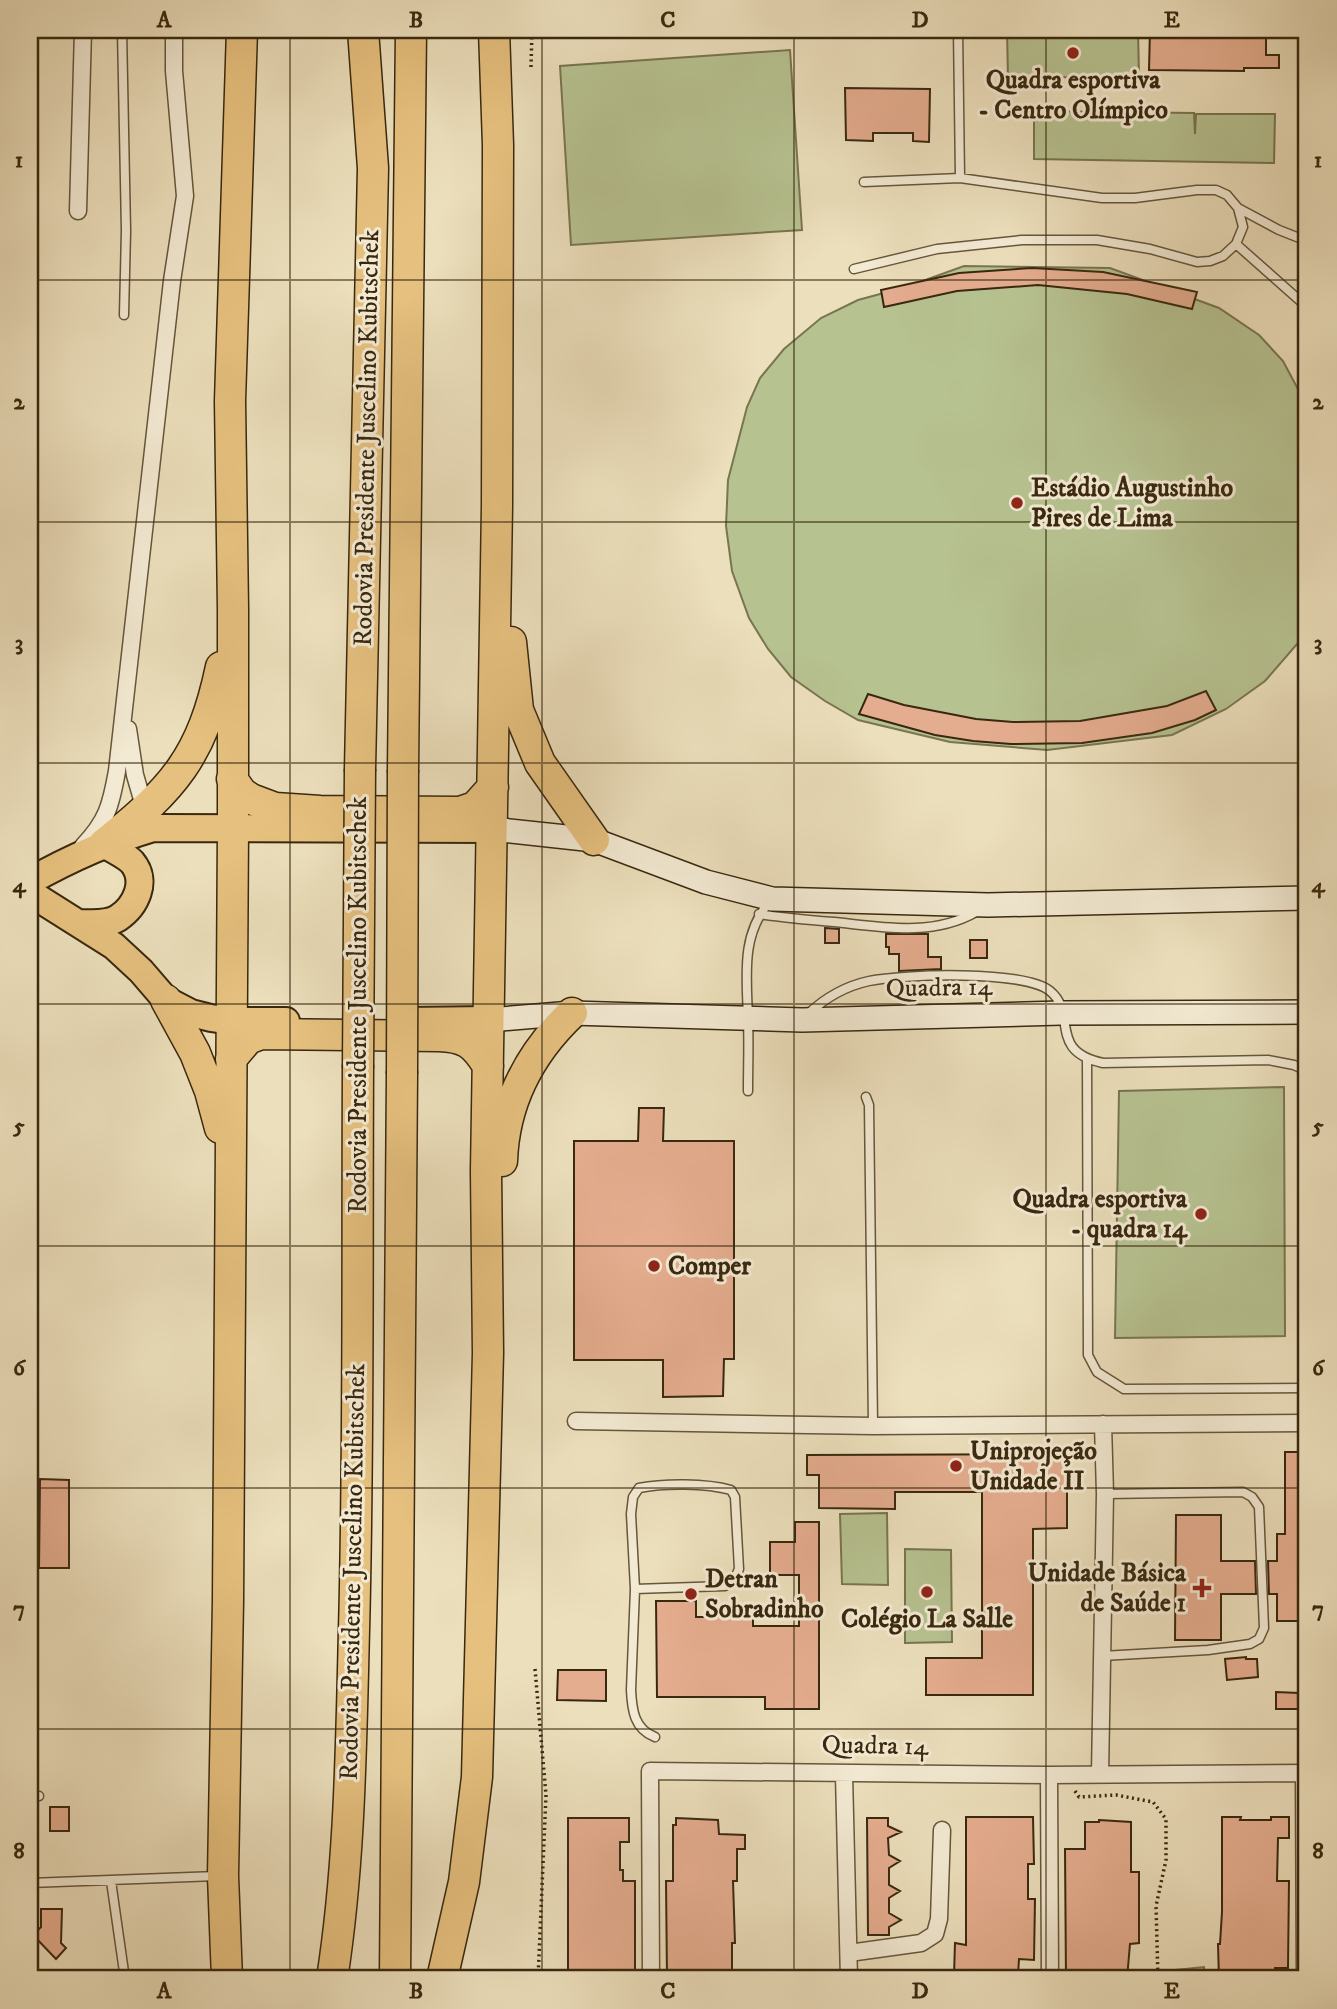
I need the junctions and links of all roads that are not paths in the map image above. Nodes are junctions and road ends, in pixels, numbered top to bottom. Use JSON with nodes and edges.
{"nodes":[{"id":1,"x":83,"y":30,"type":"edge"},
{"id":2,"x":122,"y":30,"type":"edge"},
{"id":3,"x":174,"y":30,"type":"edge"},
{"id":4,"x":242,"y":30,"type":"edge"},
{"id":5,"x":363,"y":30,"type":"edge"},
{"id":6,"x":411,"y":30,"type":"edge"},
{"id":7,"x":494,"y":30,"type":"edge"},
{"id":8,"x":958,"y":30,"type":"edge"},
{"id":9,"x":960,"y":178,"type":"junction"},
{"id":10,"x":864,"y":182,"type":"dead end"},
{"id":11,"x":1238,"y":208,"type":"junction"},
{"id":12,"x":78,"y":211,"type":"dead end"},
{"id":13,"x":1307,"y":241,"type":"edge"},
{"id":14,"x":1236,"y":244,"type":"junction"},
{"id":15,"x":854,"y":269,"type":"dead end"},
{"id":16,"x":1307,"y":307,"type":"edge"},
{"id":17,"x":124,"y":315,"type":"dead end"},
{"id":18,"x":497,"y":506,"type":"junction"},
{"id":19,"x":233,"y":608,"type":"junction"},
{"id":20,"x":124,"y":709,"type":"junction"},
{"id":21,"x":232,"y":779,"type":"junction"},
{"id":22,"x":493,"y":788,"type":"junction"},
{"id":23,"x":149,"y":820,"type":"junction"},
{"id":24,"x":233,"y":829,"type":"junction"},
{"id":25,"x":492,"y":829,"type":"junction"},
{"id":26,"x":593,"y":841,"type":"junction"},
{"id":27,"x":104,"y":845,"type":"junction"},
{"id":28,"x":66,"y":861,"type":"junction"},
{"id":29,"x":30,"y":881,"type":"edge"},
{"id":30,"x":30,"y":893,"type":"edge"},
{"id":31,"x":1307,"y":898,"type":"edge"},
{"id":32,"x":765,"y":907,"type":"junction"},
{"id":33,"x":80,"y":923,"type":"junction"},
{"id":34,"x":231,"y":986,"type":"junction"},
{"id":35,"x":166,"y":1000,"type":"junction"},
{"id":36,"x":1307,"y":1012,"type":"edge"},
{"id":37,"x":572,"y":1013,"type":"junction"},
{"id":38,"x":1061,"y":1013,"type":"junction"},
{"id":39,"x":748,"y":1019,"type":"junction"},
{"id":40,"x":489,"y":1020,"type":"junction"},
{"id":41,"x":802,"y":1020,"type":"junction"},
{"id":42,"x":231,"y":1021,"type":"junction"},
{"id":43,"x":266,"y":1021,"type":"junction"},
{"id":44,"x":231,"y":1059,"type":"junction"},
{"id":45,"x":1087,"y":1059,"type":"junction"},
{"id":46,"x":488,"y":1066,"type":"junction"},
{"id":47,"x":1307,"y":1071,"type":"edge"},
{"id":48,"x":748,"y":1091,"type":"dead end"},
{"id":49,"x":866,"y":1097,"type":"dead end"},
{"id":50,"x":230,"y":1165,"type":"junction"},
{"id":51,"x":488,"y":1353,"type":"junction"},
{"id":52,"x":1307,"y":1388,"type":"edge"},
{"id":53,"x":576,"y":1421,"type":"dead end"},
{"id":54,"x":1307,"y":1423,"type":"edge"},
{"id":55,"x":1103,"y":1424,"type":"junction"},
{"id":56,"x":873,"y":1426,"type":"junction"},
{"id":57,"x":1105,"y":1494,"type":"junction"},
{"id":58,"x":635,"y":1589,"type":"junction"},
{"id":59,"x":1102,"y":1656,"type":"junction"},
{"id":60,"x":655,"y":1737,"type":"dead end"},
{"id":61,"x":1305,"y":1773,"type":"edge"},
{"id":62,"x":1100,"y":1774,"type":"junction"},
{"id":63,"x":844,"y":1775,"type":"junction"},
{"id":64,"x":1057,"y":1775,"type":"junction"},
{"id":65,"x":942,"y":1830,"type":"dead end"},
{"id":66,"x":223,"y":1876,"type":"junction"},
{"id":67,"x":111,"y":1881,"type":"junction"},
{"id":68,"x":30,"y":1883,"type":"edge"},
{"id":69,"x":849,"y":1953,"type":"junction"},
{"id":70,"x":125,"y":1979,"type":"edge"},
{"id":71,"x":227,"y":1979,"type":"edge"},
{"id":72,"x":332,"y":1979,"type":"edge"},
{"id":73,"x":395,"y":1979,"type":"edge"},
{"id":74,"x":442,"y":1979,"type":"edge"},
{"id":75,"x":651,"y":1979,"type":"edge"},
{"id":76,"x":849,"y":1979,"type":"edge"},
{"id":77,"x":1050,"y":1979,"type":"edge"},
{"id":78,"x":1305,"y":1979,"type":"edge"}],
"edges":[{"from":1,"to":12,"type":"street"},
{"from":2,"to":17,"type":"lane"},
{"from":3,"to":20,"type":"street"},
{"from":4,"to":19,"type":"highway"},
{"from":5,"to":72,"type":"highway","name":"Rodovia Presidente Juscelino Kubitschek","bridge":true},
{"from":6,"to":73,"type":"highway","name":"Rodovia Presidente Juscelino Kubitschek","bridge":true},
{"from":7,"to":18,"type":"highway"},
{"from":8,"to":9,"type":"lane"},
{"from":9,"to":10,"type":"lane"},
{"from":9,"to":11,"type":"lane"},
{"from":11,"to":13,"type":"lane"},
{"from":11,"to":14,"type":"lane"},
{"from":14,"to":15,"type":"lane"},
{"from":14,"to":16,"type":"lane"},
{"from":18,"to":22,"type":"highway"},
{"from":18,"to":26,"type":"highway"},
{"from":19,"to":21,"type":"highway"},
{"from":19,"to":23,"type":"highway"},
{"from":20,"to":23,"type":"street"},
{"from":20,"to":28,"type":"street"},
{"from":21,"to":22,"type":"highway"},
{"from":21,"to":24,"type":"highway"},
{"from":22,"to":25,"type":"highway"},
{"from":23,"to":24,"type":"main road"},
{"from":23,"to":27,"type":"highway"},
{"from":24,"to":25,"type":"main road"},
{"from":24,"to":34,"type":"highway"},
{"from":25,"to":26,"type":"main road"},
{"from":25,"to":40,"type":"highway"},
{"from":26,"to":32,"type":"main road"},
{"from":27,"to":28,"type":"main road"},
{"from":27,"to":33,"type":"main road"},
{"from":28,"to":29,"type":"main road"},
{"from":30,"to":33,"type":"main road"},
{"from":31,"to":32,"type":"main road"},
{"from":32,"to":39,"type":"lane"},
{"from":33,"to":35,"type":"main road"},
{"from":34,"to":42,"type":"highway"},
{"from":34,"to":43,"type":"highway"},
{"from":35,"to":42,"type":"main road"},
{"from":35,"to":50,"type":"highway"},
{"from":36,"to":38,"type":"main road","name":"Quadra 14"},
{"from":37,"to":39,"type":"main road","name":"Quadra 14"},
{"from":37,"to":40,"type":"main road","name":"Quadra 14"},
{"from":37,"to":51,"type":"highway"},
{"from":38,"to":41,"type":"main road","name":"Quadra 14"},
{"from":38,"to":41,"type":"lane"},
{"from":38,"to":45,"type":"lane"},
{"from":39,"to":41,"type":"main road","name":"Quadra 14"},
{"from":39,"to":48,"type":"lane"},
{"from":40,"to":43,"type":"main road"},
{"from":40,"to":46,"type":"highway"},
{"from":42,"to":43,"type":"main road"},
{"from":42,"to":44,"type":"highway"},
{"from":44,"to":46,"type":"highway"},
{"from":44,"to":50,"type":"highway"},
{"from":45,"to":47,"type":"lane"},
{"from":45,"to":52,"type":"lane"},
{"from":46,"to":51,"type":"highway"},
{"from":49,"to":56,"type":"lane"},
{"from":50,"to":66,"type":"highway"},
{"from":51,"to":74,"type":"highway"},
{"from":53,"to":56,"type":"street"},
{"from":54,"to":55,"type":"street"},
{"from":55,"to":56,"type":"street"},
{"from":55,"to":57,"type":"street"},
{"from":57,"to":59,"type":"street"},
{"from":57,"to":59,"type":"lane"},
{"from":58,"to":58,"type":"lane"},
{"from":58,"to":60,"type":"lane"},
{"from":59,"to":62,"type":"street"},
{"from":61,"to":62,"type":"street","name":"Quadra 14"},
{"from":61,"to":78,"type":"street"},
{"from":62,"to":64,"type":"street","name":"Quadra 14"},
{"from":63,"to":64,"type":"street","name":"Quadra 14"},
{"from":63,"to":69,"type":"street"},
{"from":63,"to":75,"type":"street","name":"Quadra 14"},
{"from":64,"to":77,"type":"street"},
{"from":65,"to":69,"type":"street"},
{"from":66,"to":67,"type":"lane"},
{"from":66,"to":71,"type":"highway"},
{"from":67,"to":68,"type":"lane"},
{"from":67,"to":70,"type":"lane"},
{"from":69,"to":76,"type":"street"}]}
